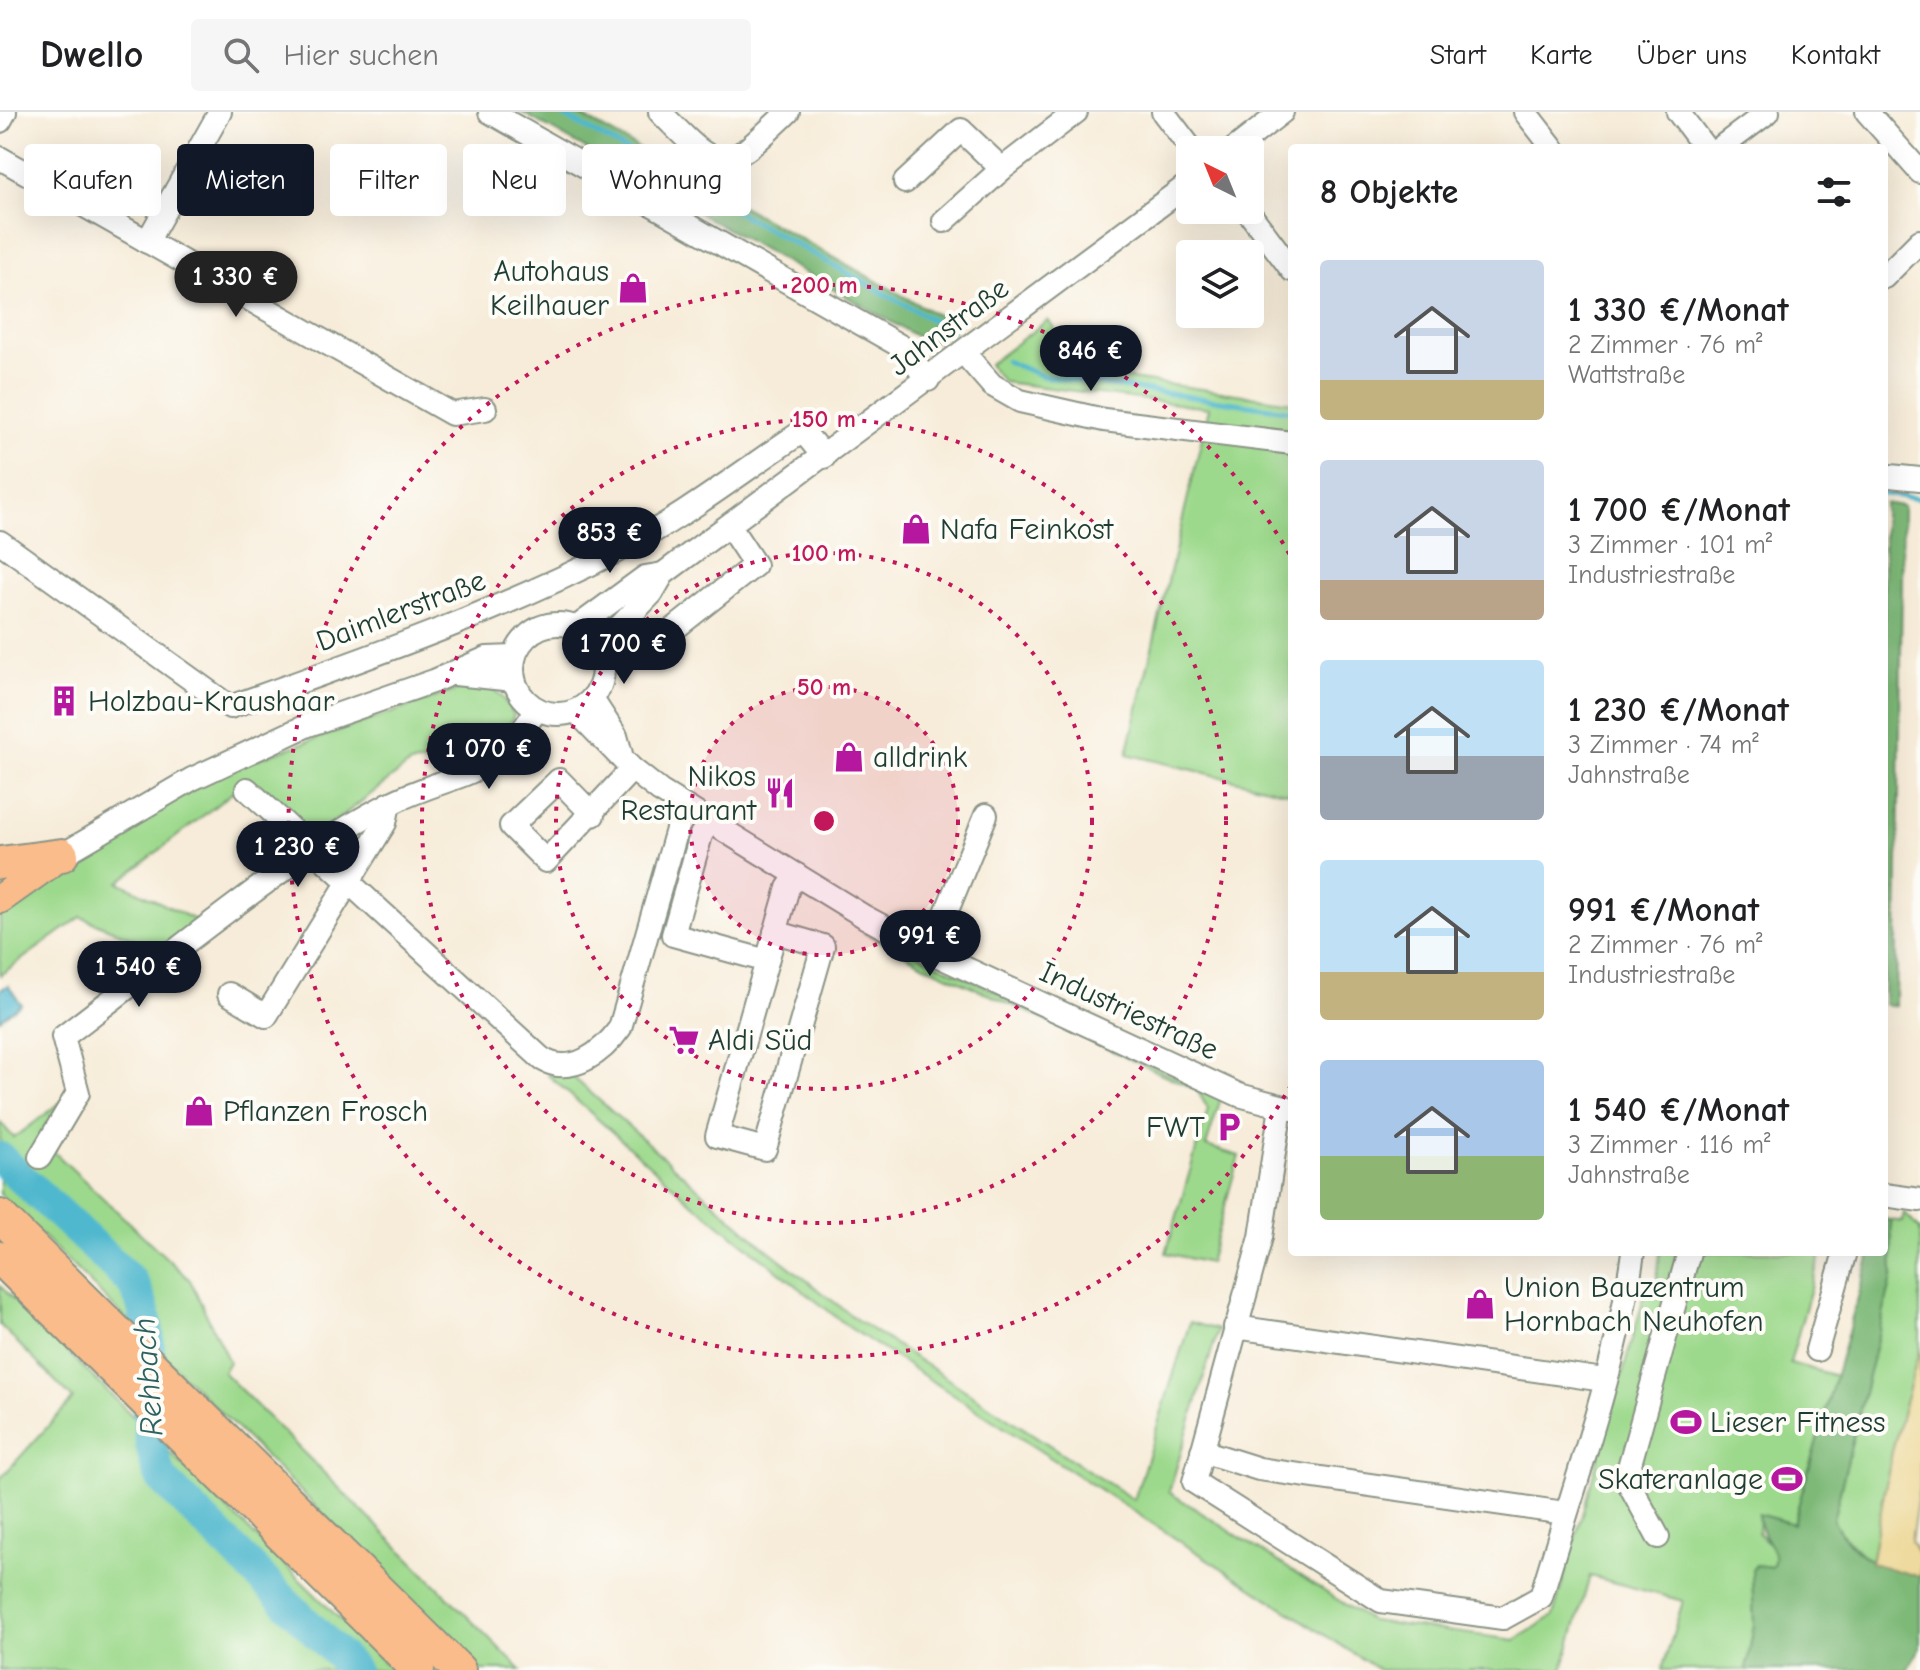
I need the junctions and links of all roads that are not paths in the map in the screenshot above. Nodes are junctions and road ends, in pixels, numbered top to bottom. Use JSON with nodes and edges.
{"nodes":[{"id":1,"x":5,"y":112,"type":"edge"},
{"id":2,"x":220,"y":112,"type":"edge"},
{"id":3,"x":490,"y":112,"type":"edge"},
{"id":4,"x":660,"y":112,"type":"edge"},
{"id":5,"x":788,"y":112,"type":"edge"},
{"id":6,"x":1076,"y":112,"type":"edge"},
{"id":7,"x":1163,"y":112,"type":"edge"},
{"id":8,"x":1282,"y":112,"type":"edge"},
{"id":9,"x":1525,"y":112,"type":"edge"},
{"id":10,"x":1678,"y":112,"type":"edge"},
{"id":11,"x":1768,"y":112,"type":"edge"},
{"id":12,"x":1867,"y":112,"type":"edge"},
{"id":13,"x":0,"y":121,"type":"edge"},
{"id":14,"x":1181,"y":136,"type":"edge"},
{"id":15,"x":1251,"y":136,"type":"edge"},
{"id":16,"x":1550,"y":144,"type":"edge"},
{"id":17,"x":1713,"y":144,"type":"edge"},
{"id":18,"x":1723,"y":144,"type":"edge"},
{"id":19,"x":0,"y":158,"type":"edge"},
{"id":20,"x":1002,"y":169,"type":"junction"},
{"id":21,"x":1920,"y":172,"type":"edge"},
{"id":22,"x":905,"y":182,"type":"dead end"},
{"id":23,"x":1176,"y":194,"type":"edge"},
{"id":24,"x":944,"y":221,"type":"dead end"},
{"id":25,"x":1258,"y":224,"type":"edge"},
{"id":26,"x":1920,"y":241,"type":"edge"},
{"id":27,"x":147,"y":242,"type":"junction"},
{"id":28,"x":1288,"y":265,"type":"edge"},
{"id":29,"x":1888,"y":273,"type":"edge"},
{"id":30,"x":964,"y":353,"type":"junction"},
{"id":31,"x":928,"y":380,"type":"junction"},
{"id":32,"x":485,"y":409,"type":"dead end"},
{"id":33,"x":1288,"y":442,"type":"edge"},
{"id":34,"x":824,"y":457,"type":"junction"},
{"id":35,"x":1890,"y":476,"type":"dead end"},
{"id":36,"x":1920,"y":479,"type":"edge"},
{"id":37,"x":730,"y":527,"type":"junction"},
{"id":38,"x":0,"y":542,"type":"edge"},
{"id":39,"x":663,"y":574,"type":"junction"},
{"id":40,"x":577,"y":627,"type":"junction"},
{"id":41,"x":599,"y":648,"type":"junction"},
{"id":42,"x":641,"y":655,"type":"dead end"},
{"id":43,"x":514,"y":657,"type":"junction"},
{"id":44,"x":454,"y":674,"type":"junction"},
{"id":45,"x":514,"y":680,"type":"junction"},
{"id":46,"x":584,"y":705,"type":"junction"},
{"id":47,"x":537,"y":709,"type":"junction"},
{"id":48,"x":626,"y":761,"type":"junction"},
{"id":49,"x":247,"y":789,"type":"dead end"},
{"id":50,"x":389,"y":804,"type":"junction"},
{"id":51,"x":689,"y":809,"type":"junction"},
{"id":52,"x":593,"y":815,"type":"dead end"},
{"id":53,"x":986,"y":815,"type":"dead end"},
{"id":54,"x":709,"y":822,"type":"junction"},
{"id":55,"x":311,"y":850,"type":"junction"},
{"id":56,"x":62,"y":855,"type":"junction"},
{"id":57,"x":0,"y":863,"type":"edge"},
{"id":58,"x":797,"y":875,"type":"junction"},
{"id":59,"x":345,"y":882,"type":"junction"},
{"id":60,"x":0,"y":899,"type":"edge"},
{"id":61,"x":775,"y":932,"type":"junction"},
{"id":62,"x":930,"y":952,"type":"junction"},
{"id":63,"x":767,"y":961,"type":"junction"},
{"id":64,"x":229,"y":994,"type":"dead end"},
{"id":65,"x":1286,"y":1108,"type":"edge"},
{"id":66,"x":40,"y":1157,"type":"dead end"},
{"id":67,"x":1888,"y":1196,"type":"edge"},
{"id":68,"x":1920,"y":1200,"type":"edge"},
{"id":69,"x":0,"y":1216,"type":"edge"},
{"id":70,"x":1632,"y":1256,"type":"edge"},
{"id":71,"x":1688,"y":1256,"type":"edge"},
{"id":72,"x":1844,"y":1256,"type":"edge"},
{"id":73,"x":0,"y":1258,"type":"edge"},
{"id":74,"x":1235,"y":1327,"type":"junction"},
{"id":75,"x":1817,"y":1350,"type":"dead end"},
{"id":76,"x":1604,"y":1380,"type":"junction"},
{"id":77,"x":1202,"y":1451,"type":"junction"},
{"id":78,"x":1565,"y":1513,"type":"junction"},
{"id":79,"x":1658,"y":1537,"type":"dead end"},
{"id":80,"x":418,"y":1670,"type":"edge"},
{"id":81,"x":459,"y":1670,"type":"edge"}],
"edges":[{"from":1,"to":13,"type":"street"},
{"from":2,"to":27,"type":"street"},
{"from":3,"to":31,"type":"street"},
{"from":4,"to":5,"type":"street"},
{"from":6,"to":20,"type":"street"},
{"from":7,"to":14,"type":"street"},
{"from":8,"to":15,"type":"street"},
{"from":9,"to":16,"type":"street"},
{"from":10,"to":17,"type":"street"},
{"from":11,"to":18,"type":"street"},
{"from":12,"to":21,"type":"street"},
{"from":19,"to":27,"type":"street"},
{"from":20,"to":22,"type":"street"},
{"from":20,"to":24,"type":"street"},
{"from":23,"to":30,"type":"street","name":"Jahnstraße"},
{"from":25,"to":28,"type":"street"},
{"from":26,"to":29,"type":"street"},
{"from":27,"to":32,"type":"street"},
{"from":30,"to":31,"type":"street","name":"Jahnstraße"},
{"from":30,"to":33,"type":"street"},
{"from":31,"to":34,"type":"street","name":"Jahnstraße"},
{"from":34,"to":37,"type":"street","name":"Jahnstraße"},
{"from":34,"to":38,"type":"street","name":"Daimlerstraße"},
{"from":35,"to":36,"type":"street"},
{"from":37,"to":39,"type":"street","name":"Jahnstraße"},
{"from":37,"to":42,"type":"street"},
{"from":39,"to":40,"type":"street","name":"Jahnstraße"},
{"from":39,"to":41,"type":"street","name":"Jahnstraße"},
{"from":40,"to":41,"type":"street"},
{"from":40,"to":43,"type":"street"},
{"from":41,"to":46,"type":"street"},
{"from":43,"to":44,"type":"street"},
{"from":43,"to":45,"type":"street"},
{"from":44,"to":45,"type":"street"},
{"from":44,"to":56,"type":"street"},
{"from":45,"to":47,"type":"street"},
{"from":46,"to":47,"type":"street"},
{"from":46,"to":48,"type":"street"},
{"from":47,"to":50,"type":"street"},
{"from":48,"to":51,"type":"street","name":"Industriestraße"},
{"from":48,"to":52,"type":"street"},
{"from":49,"to":55,"type":"street"},
{"from":50,"to":55,"type":"street"},
{"from":50,"to":59,"type":"street"},
{"from":51,"to":54,"type":"street","name":"Industriestraße"},
{"from":51,"to":59,"type":"street"},
{"from":53,"to":62,"type":"street"},
{"from":54,"to":58,"type":"street","name":"Industriestraße"},
{"from":54,"to":63,"type":"street"},
{"from":55,"to":59,"type":"street"},
{"from":55,"to":66,"type":"street"},
{"from":56,"to":57,"type":"highway"},
{"from":56,"to":60,"type":"main road"},
{"from":58,"to":61,"type":"street"},
{"from":58,"to":62,"type":"street","name":"Industriestraße"},
{"from":59,"to":64,"type":"street"},
{"from":61,"to":63,"type":"street"},
{"from":61,"to":63,"type":"street"},
{"from":62,"to":65,"type":"street","name":"Industriestraße"},
{"from":65,"to":74,"type":"street"},
{"from":67,"to":68,"type":"street"},
{"from":69,"to":81,"type":"highway"},
{"from":70,"to":76,"type":"street"},
{"from":71,"to":79,"type":"street"},
{"from":72,"to":75,"type":"street"},
{"from":73,"to":80,"type":"highway"},
{"from":74,"to":76,"type":"street"},
{"from":74,"to":77,"type":"street"},
{"from":76,"to":78,"type":"street"},
{"from":77,"to":78,"type":"street"},
{"from":77,"to":78,"type":"street"}]}
